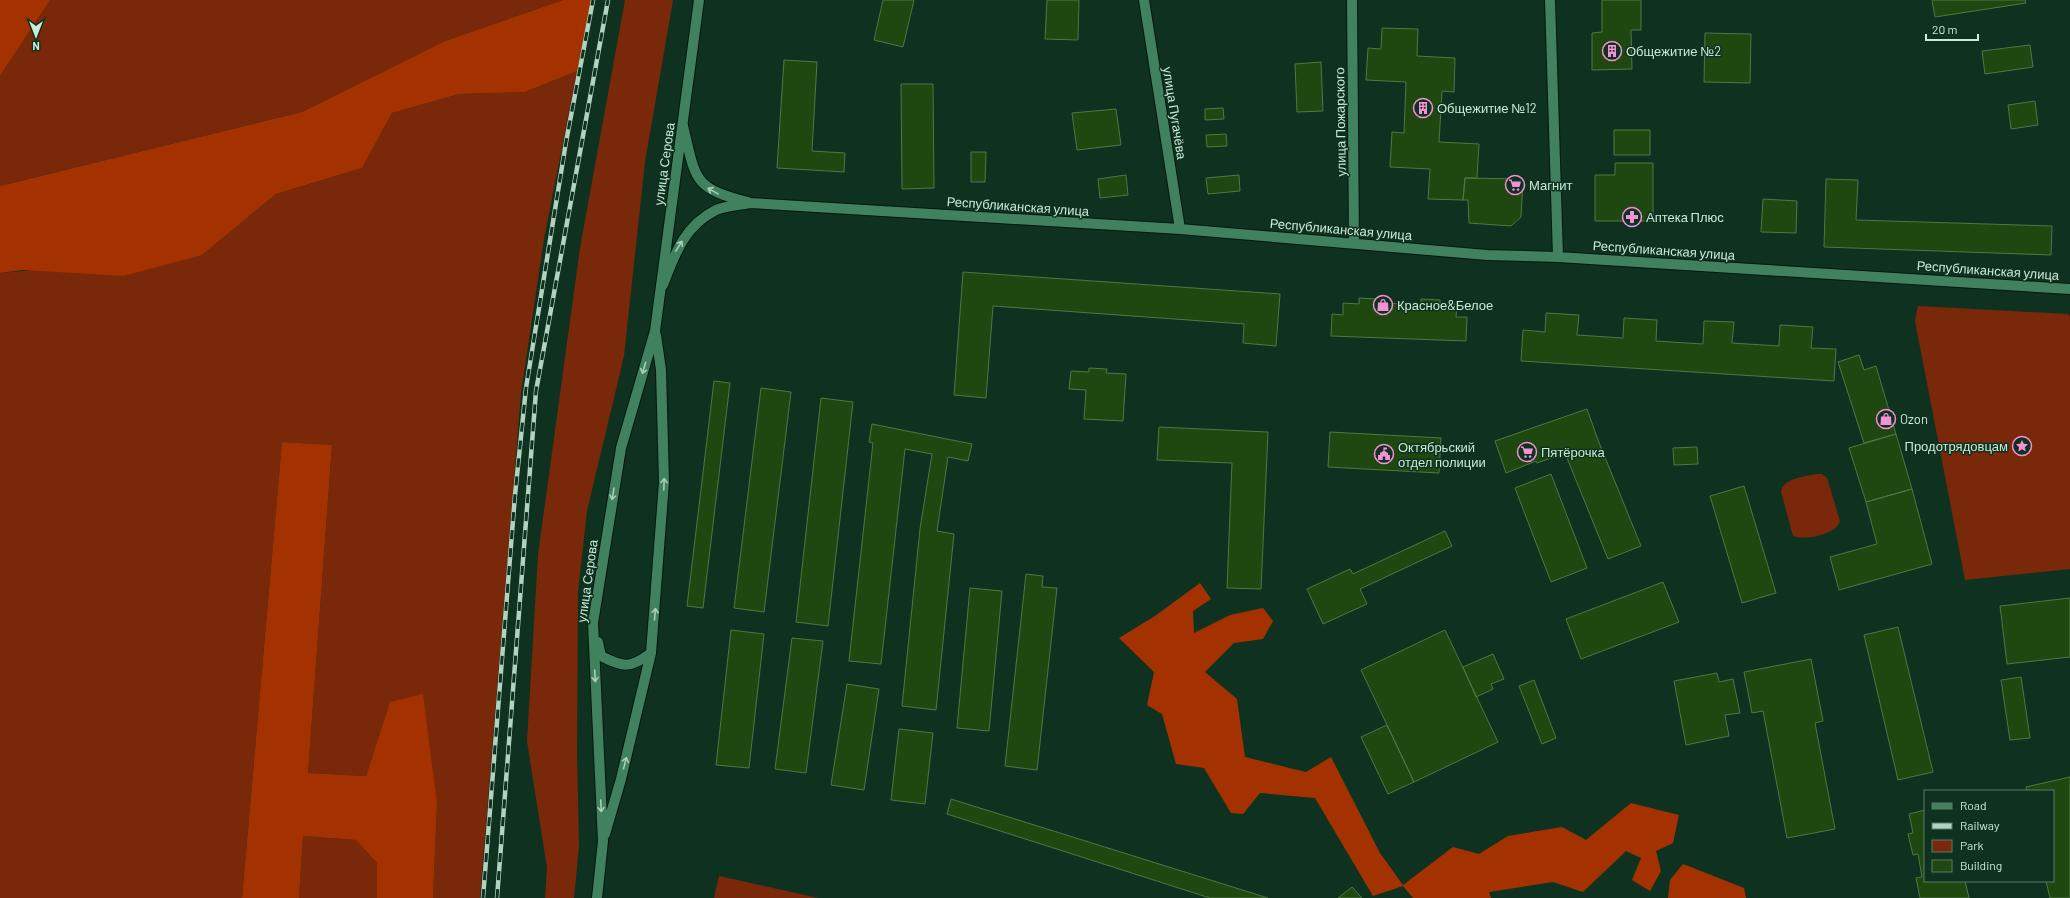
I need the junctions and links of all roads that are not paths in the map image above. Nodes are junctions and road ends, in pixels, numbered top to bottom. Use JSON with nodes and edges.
{"nodes":[{"id":1,"x":699,"y":0,"type":"edge"},
{"id":2,"x":1144,"y":0,"type":"edge"},
{"id":3,"x":1352,"y":0,"type":"edge"},
{"id":4,"x":1550,"y":0,"type":"edge"},
{"id":5,"x":682,"y":124,"type":"junction"},
{"id":6,"x":750,"y":203,"type":"junction"},
{"id":7,"x":1180,"y":229,"type":"junction"},
{"id":8,"x":1354,"y":243,"type":"junction"},
{"id":9,"x":1558,"y":257,"type":"junction"},
{"id":10,"x":2070,"y":289,"type":"edge"},
{"id":11,"x":659,"y":295,"type":"junction"},
{"id":12,"x":655,"y":331,"type":"junction"},
{"id":13,"x":593,"y":623,"type":"junction"},
{"id":14,"x":651,"y":653,"type":"junction"},
{"id":15,"x":603,"y":841,"type":"junction"},
{"id":16,"x":597,"y":898,"type":"edge"}],
"edges":[{"from":1,"to":5,"type":"street","name":"улица Серова"},
{"from":2,"to":7,"type":"street","name":"улица Пугачёва"},
{"from":3,"to":8,"type":"street","name":"улица Пожарского"},
{"from":4,"to":9,"type":"street"},
{"from":6,"to":5,"type":"street","one_way":true},
{"from":5,"to":11,"type":"street","name":"улица Серова"},
{"from":6,"to":7,"type":"street","name":"Республиканская улица"},
{"from":11,"to":6,"type":"street","name":"Республиканская улица","one_way":true},
{"from":7,"to":8,"type":"street","name":"Республиканская улица"},
{"from":8,"to":9,"type":"street","name":"Республиканская улица"},
{"from":9,"to":10,"type":"street","name":"Республиканская улица"},
{"from":11,"to":12,"type":"street","name":"улица Серова"},
{"from":12,"to":13,"type":"street","name":"улица Серова","one_way":true},
{"from":14,"to":12,"type":"street","name":"улица Серова","one_way":true},
{"from":13,"to":14,"type":"street"},
{"from":13,"to":15,"type":"street","name":"улица Серова","one_way":true},
{"from":15,"to":14,"type":"street","name":"улица Серова","one_way":true},
{"from":15,"to":16,"type":"street","name":"улица Серова"}]}
